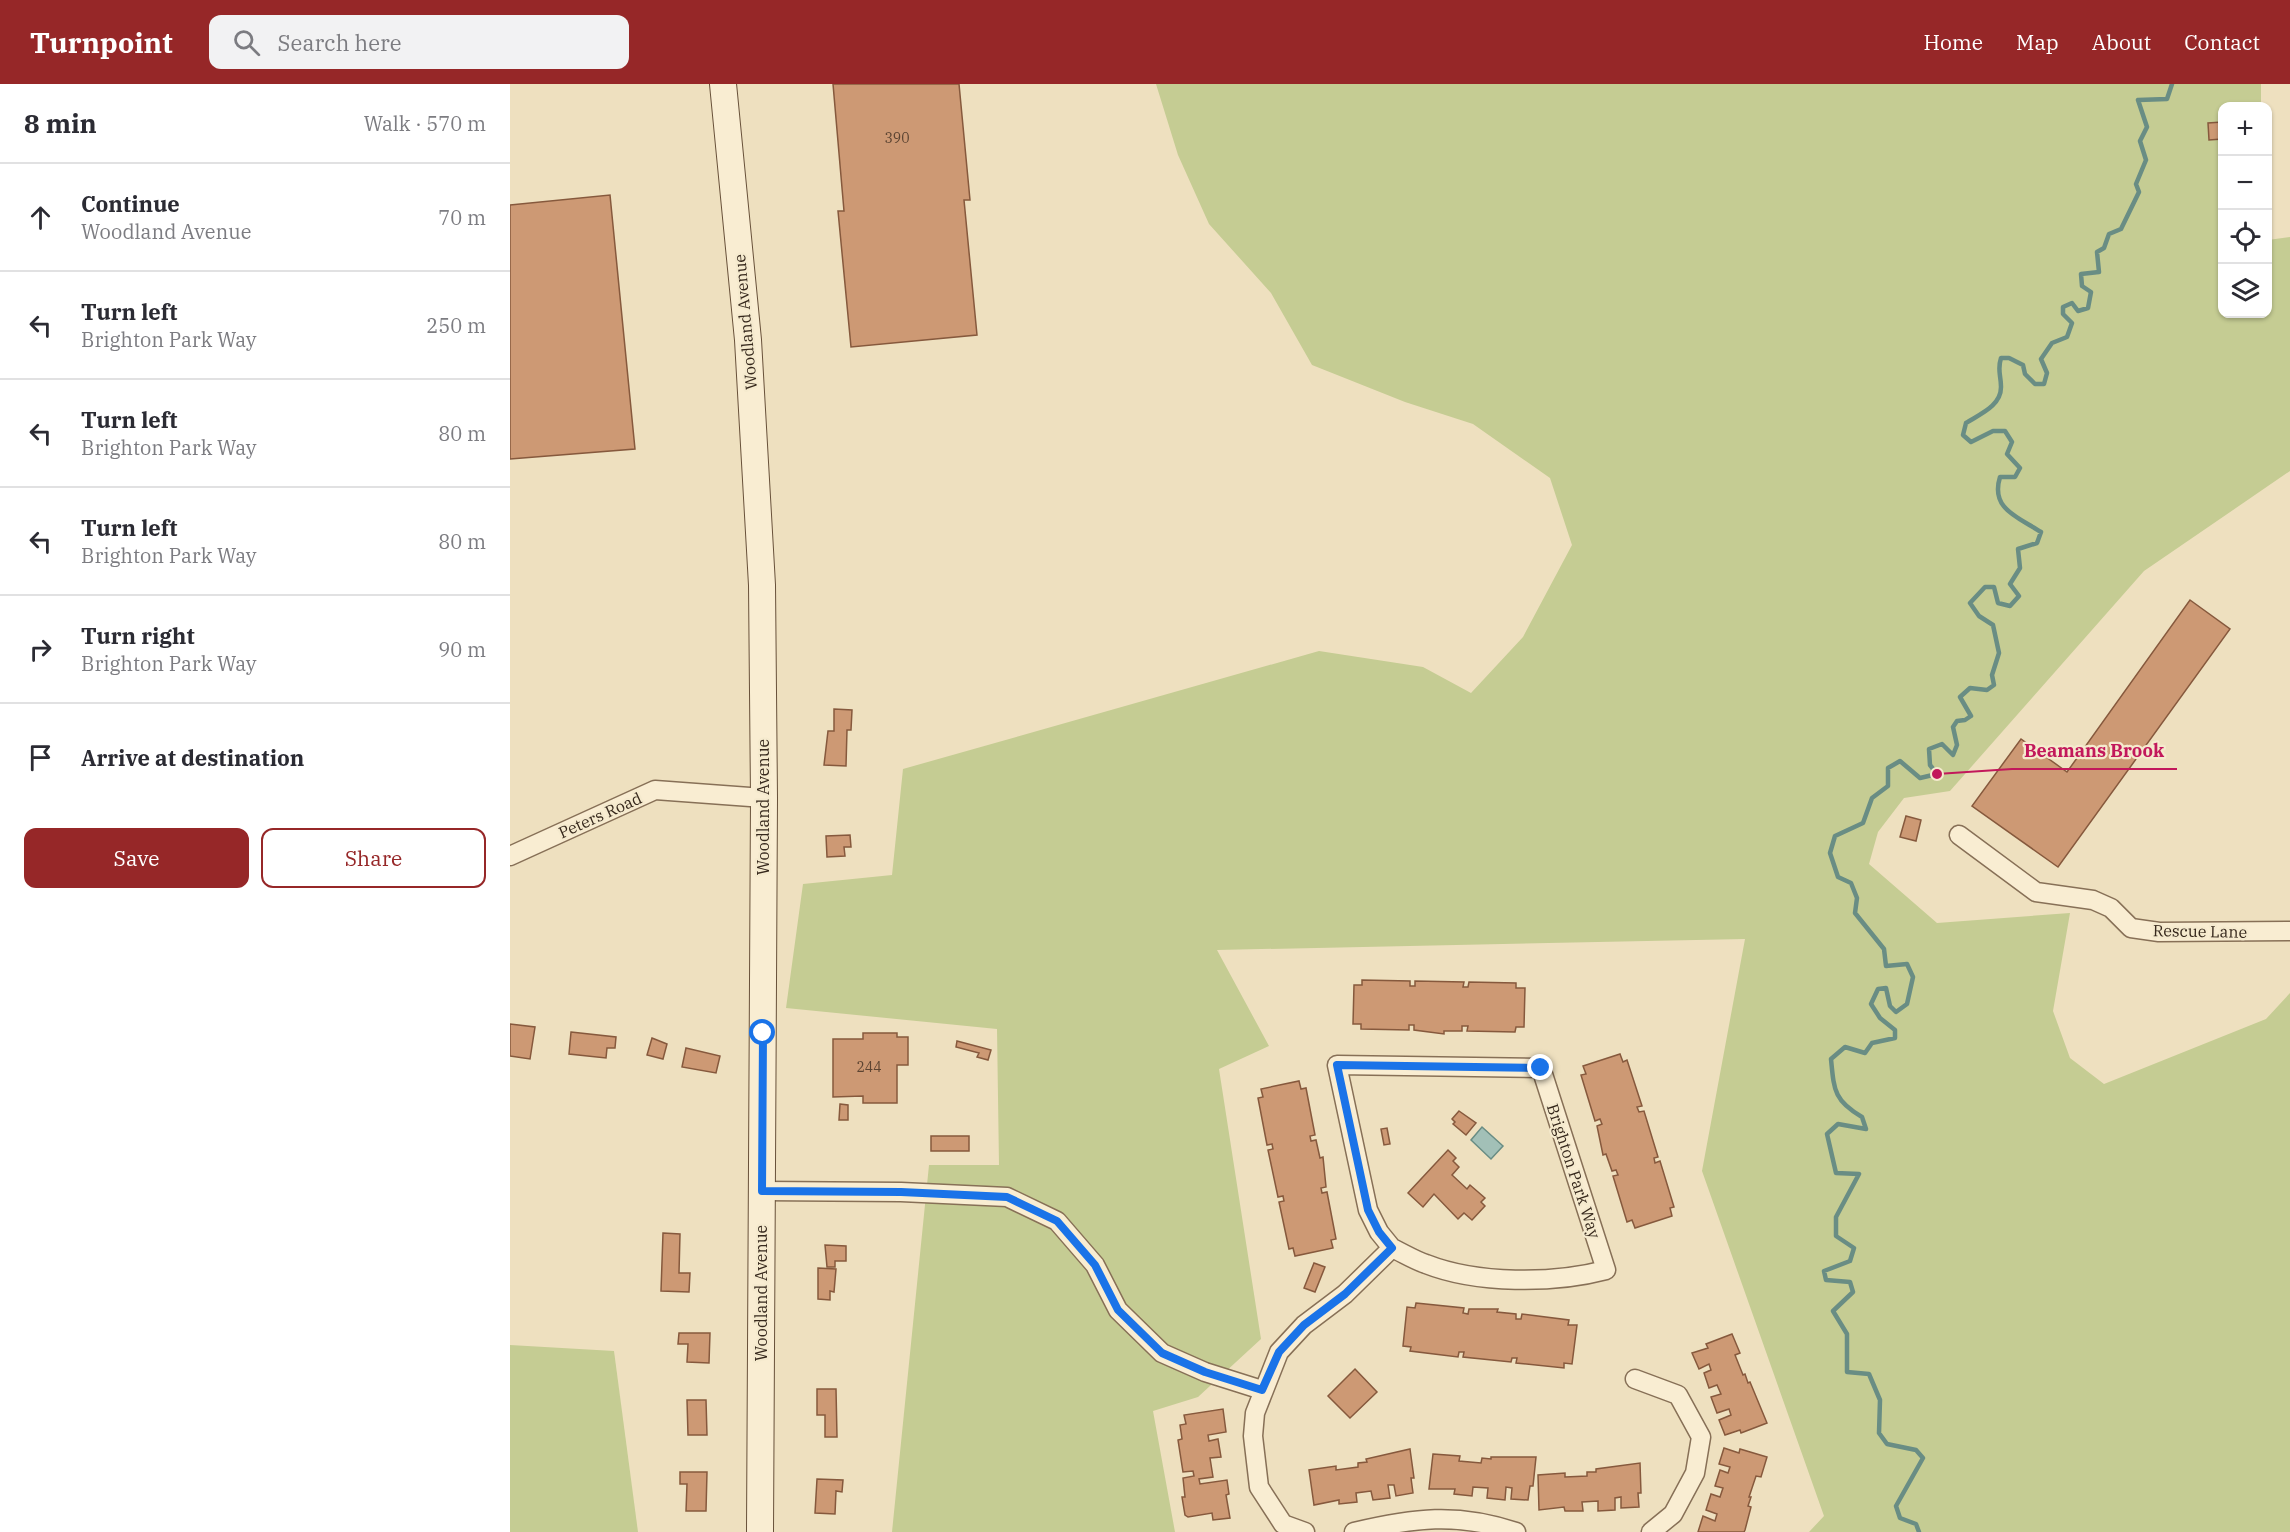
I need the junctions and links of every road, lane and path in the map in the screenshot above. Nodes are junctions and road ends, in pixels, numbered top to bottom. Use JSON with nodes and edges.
{"nodes":[{"id":1,"x":723,"y":84,"type":"edge"},
{"id":2,"x":764,"y":798,"type":"junction"},
{"id":3,"x":1959,"y":835,"type":"dead end"},
{"id":4,"x":510,"y":856,"type":"edge"},
{"id":5,"x":2290,"y":931,"type":"edge"},
{"id":6,"x":762,"y":1191,"type":"junction"},
{"id":7,"x":1392,"y":1248,"type":"junction"},
{"id":8,"x":1635,"y":1379,"type":"dead end"},
{"id":9,"x":1262,"y":1390,"type":"junction"},
{"id":10,"x":760,"y":1532,"type":"edge"},
{"id":11,"x":1305,"y":1532,"type":"edge"},
{"id":12,"x":1354,"y":1532,"type":"edge"},
{"id":13,"x":1516,"y":1532,"type":"edge"},
{"id":14,"x":1651,"y":1532,"type":"edge"}],
"edges":[{"from":1,"to":2,"type":"street","name":"Woodland Avenue"},
{"from":2,"to":4,"type":"street","name":"Peters Road"},
{"from":2,"to":6,"type":"street","name":"Woodland Avenue"},
{"from":3,"to":5,"type":"street","name":"Rescue Lane"},
{"from":6,"to":9,"type":"street"},
{"from":6,"to":10,"type":"street","name":"Woodland Avenue"},
{"from":7,"to":7,"type":"street","name":"Brighton Park Way"},
{"from":7,"to":9,"type":"street"},
{"from":8,"to":14,"type":"street"},
{"from":9,"to":11,"type":"street"},
{"from":12,"to":13,"type":"street"}]}
